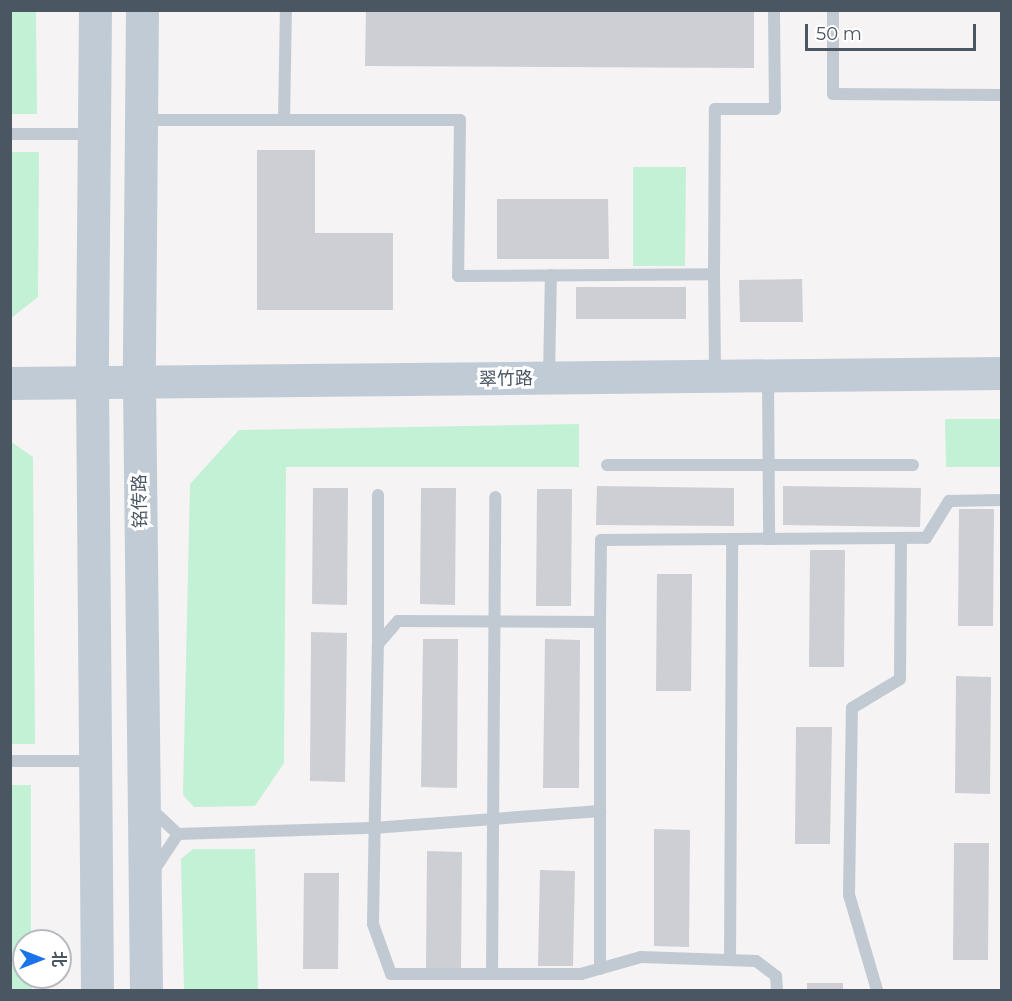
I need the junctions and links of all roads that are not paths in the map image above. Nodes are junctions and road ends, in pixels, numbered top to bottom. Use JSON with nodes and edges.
{"nodes":[{"id":1,"x":95,"y":10,"type":"edge"},
{"id":2,"x":142,"y":10,"type":"edge"},
{"id":3,"x":286,"y":10,"type":"edge"},
{"id":4,"x":774,"y":10,"type":"edge"},
{"id":5,"x":833,"y":10,"type":"edge"},
{"id":6,"x":1002,"y":95,"type":"edge"},
{"id":7,"x":141,"y":120,"type":"junction"},
{"id":8,"x":284,"y":120,"type":"junction"},
{"id":9,"x":10,"y":134,"type":"edge"},
{"id":10,"x":94,"y":134,"type":"junction"},
{"id":11,"x":714,"y":274,"type":"junction"},
{"id":12,"x":551,"y":275,"type":"junction"},
{"id":13,"x":1002,"y":373,"type":"edge"},
{"id":14,"x":768,"y":376,"type":"junction"},
{"id":15,"x":715,"y":377,"type":"junction"},
{"id":16,"x":549,"y":379,"type":"junction"},
{"id":17,"x":92,"y":382,"type":"junction"},
{"id":18,"x":10,"y":383,"type":"edge"},
{"id":19,"x":139,"y":384,"type":"junction"},
{"id":20,"x":607,"y":465,"type":"dead end"},
{"id":21,"x":913,"y":465,"type":"dead end"},
{"id":22,"x":769,"y":466,"type":"junction"},
{"id":23,"x":378,"y":495,"type":"dead end"},
{"id":24,"x":495,"y":497,"type":"dead end"},
{"id":25,"x":1002,"y":500,"type":"edge"},
{"id":26,"x":901,"y":538,"type":"junction"},
{"id":27,"x":732,"y":539,"type":"junction"},
{"id":28,"x":769,"y":539,"type":"junction"},
{"id":29,"x":496,"y":621,"type":"junction"},
{"id":30,"x":600,"y":622,"type":"junction"},
{"id":31,"x":378,"y":644,"type":"junction"},
{"id":32,"x":10,"y":761,"type":"edge"},
{"id":33,"x":95,"y":761,"type":"junction"},
{"id":34,"x":144,"y":802,"type":"junction"},
{"id":35,"x":600,"y":812,"type":"junction"},
{"id":36,"x":494,"y":819,"type":"junction"},
{"id":37,"x":373,"y":828,"type":"junction"},
{"id":38,"x":178,"y":834,"type":"junction"},
{"id":39,"x":145,"y":885,"type":"junction"},
{"id":40,"x":730,"y":960,"type":"junction"},
{"id":41,"x":600,"y":969,"type":"junction"},
{"id":42,"x":492,"y":974,"type":"junction"},
{"id":43,"x":97,"y":990,"type":"edge"},
{"id":44,"x":146,"y":990,"type":"edge"},
{"id":45,"x":777,"y":990,"type":"edge"},
{"id":46,"x":878,"y":990,"type":"edge"}],
"edges":[{"from":1,"to":10,"type":"main road"},
{"from":2,"to":7,"type":"main road","name":"铭传路"},
{"from":3,"to":8,"type":"lane"},
{"from":4,"to":11,"type":"lane"},
{"from":5,"to":6,"type":"lane"},
{"from":7,"to":8,"type":"lane"},
{"from":7,"to":19,"type":"main road","name":"铭传路"},
{"from":8,"to":12,"type":"lane"},
{"from":9,"to":10,"type":"lane"},
{"from":10,"to":17,"type":"main road"},
{"from":11,"to":12,"type":"lane"},
{"from":11,"to":15,"type":"lane"},
{"from":12,"to":16,"type":"lane"},
{"from":13,"to":14,"type":"main road","name":"翠竹路"},
{"from":14,"to":15,"type":"main road","name":"翠竹路"},
{"from":14,"to":22,"type":"lane"},
{"from":15,"to":16,"type":"main road","name":"翠竹路"},
{"from":16,"to":19,"type":"main road","name":"翠竹路"},
{"from":17,"to":18,"type":"main road","name":"翠竹路"},
{"from":17,"to":19,"type":"main road","name":"翠竹路"},
{"from":17,"to":33,"type":"main road"},
{"from":19,"to":34,"type":"main road","name":"铭传路"},
{"from":20,"to":22,"type":"lane"},
{"from":21,"to":22,"type":"lane"},
{"from":22,"to":28,"type":"lane"},
{"from":23,"to":31,"type":"lane"},
{"from":24,"to":29,"type":"lane"},
{"from":25,"to":26,"type":"lane"},
{"from":26,"to":28,"type":"lane"},
{"from":26,"to":46,"type":"lane"},
{"from":27,"to":28,"type":"lane"},
{"from":27,"to":30,"type":"lane"},
{"from":27,"to":40,"type":"lane"},
{"from":29,"to":30,"type":"lane"},
{"from":29,"to":31,"type":"lane"},
{"from":29,"to":36,"type":"lane"},
{"from":30,"to":35,"type":"lane"},
{"from":31,"to":37,"type":"lane"},
{"from":32,"to":33,"type":"lane"},
{"from":33,"to":43,"type":"main road"},
{"from":34,"to":38,"type":"lane"},
{"from":34,"to":39,"type":"main road","name":"铭传路"},
{"from":35,"to":36,"type":"lane"},
{"from":35,"to":41,"type":"lane"},
{"from":36,"to":37,"type":"lane"},
{"from":36,"to":42,"type":"lane"},
{"from":37,"to":38,"type":"lane"},
{"from":37,"to":42,"type":"lane"},
{"from":38,"to":39,"type":"lane"},
{"from":39,"to":44,"type":"main road","name":"铭传路"},
{"from":40,"to":41,"type":"lane"},
{"from":40,"to":45,"type":"lane"},
{"from":41,"to":42,"type":"lane"}]}
